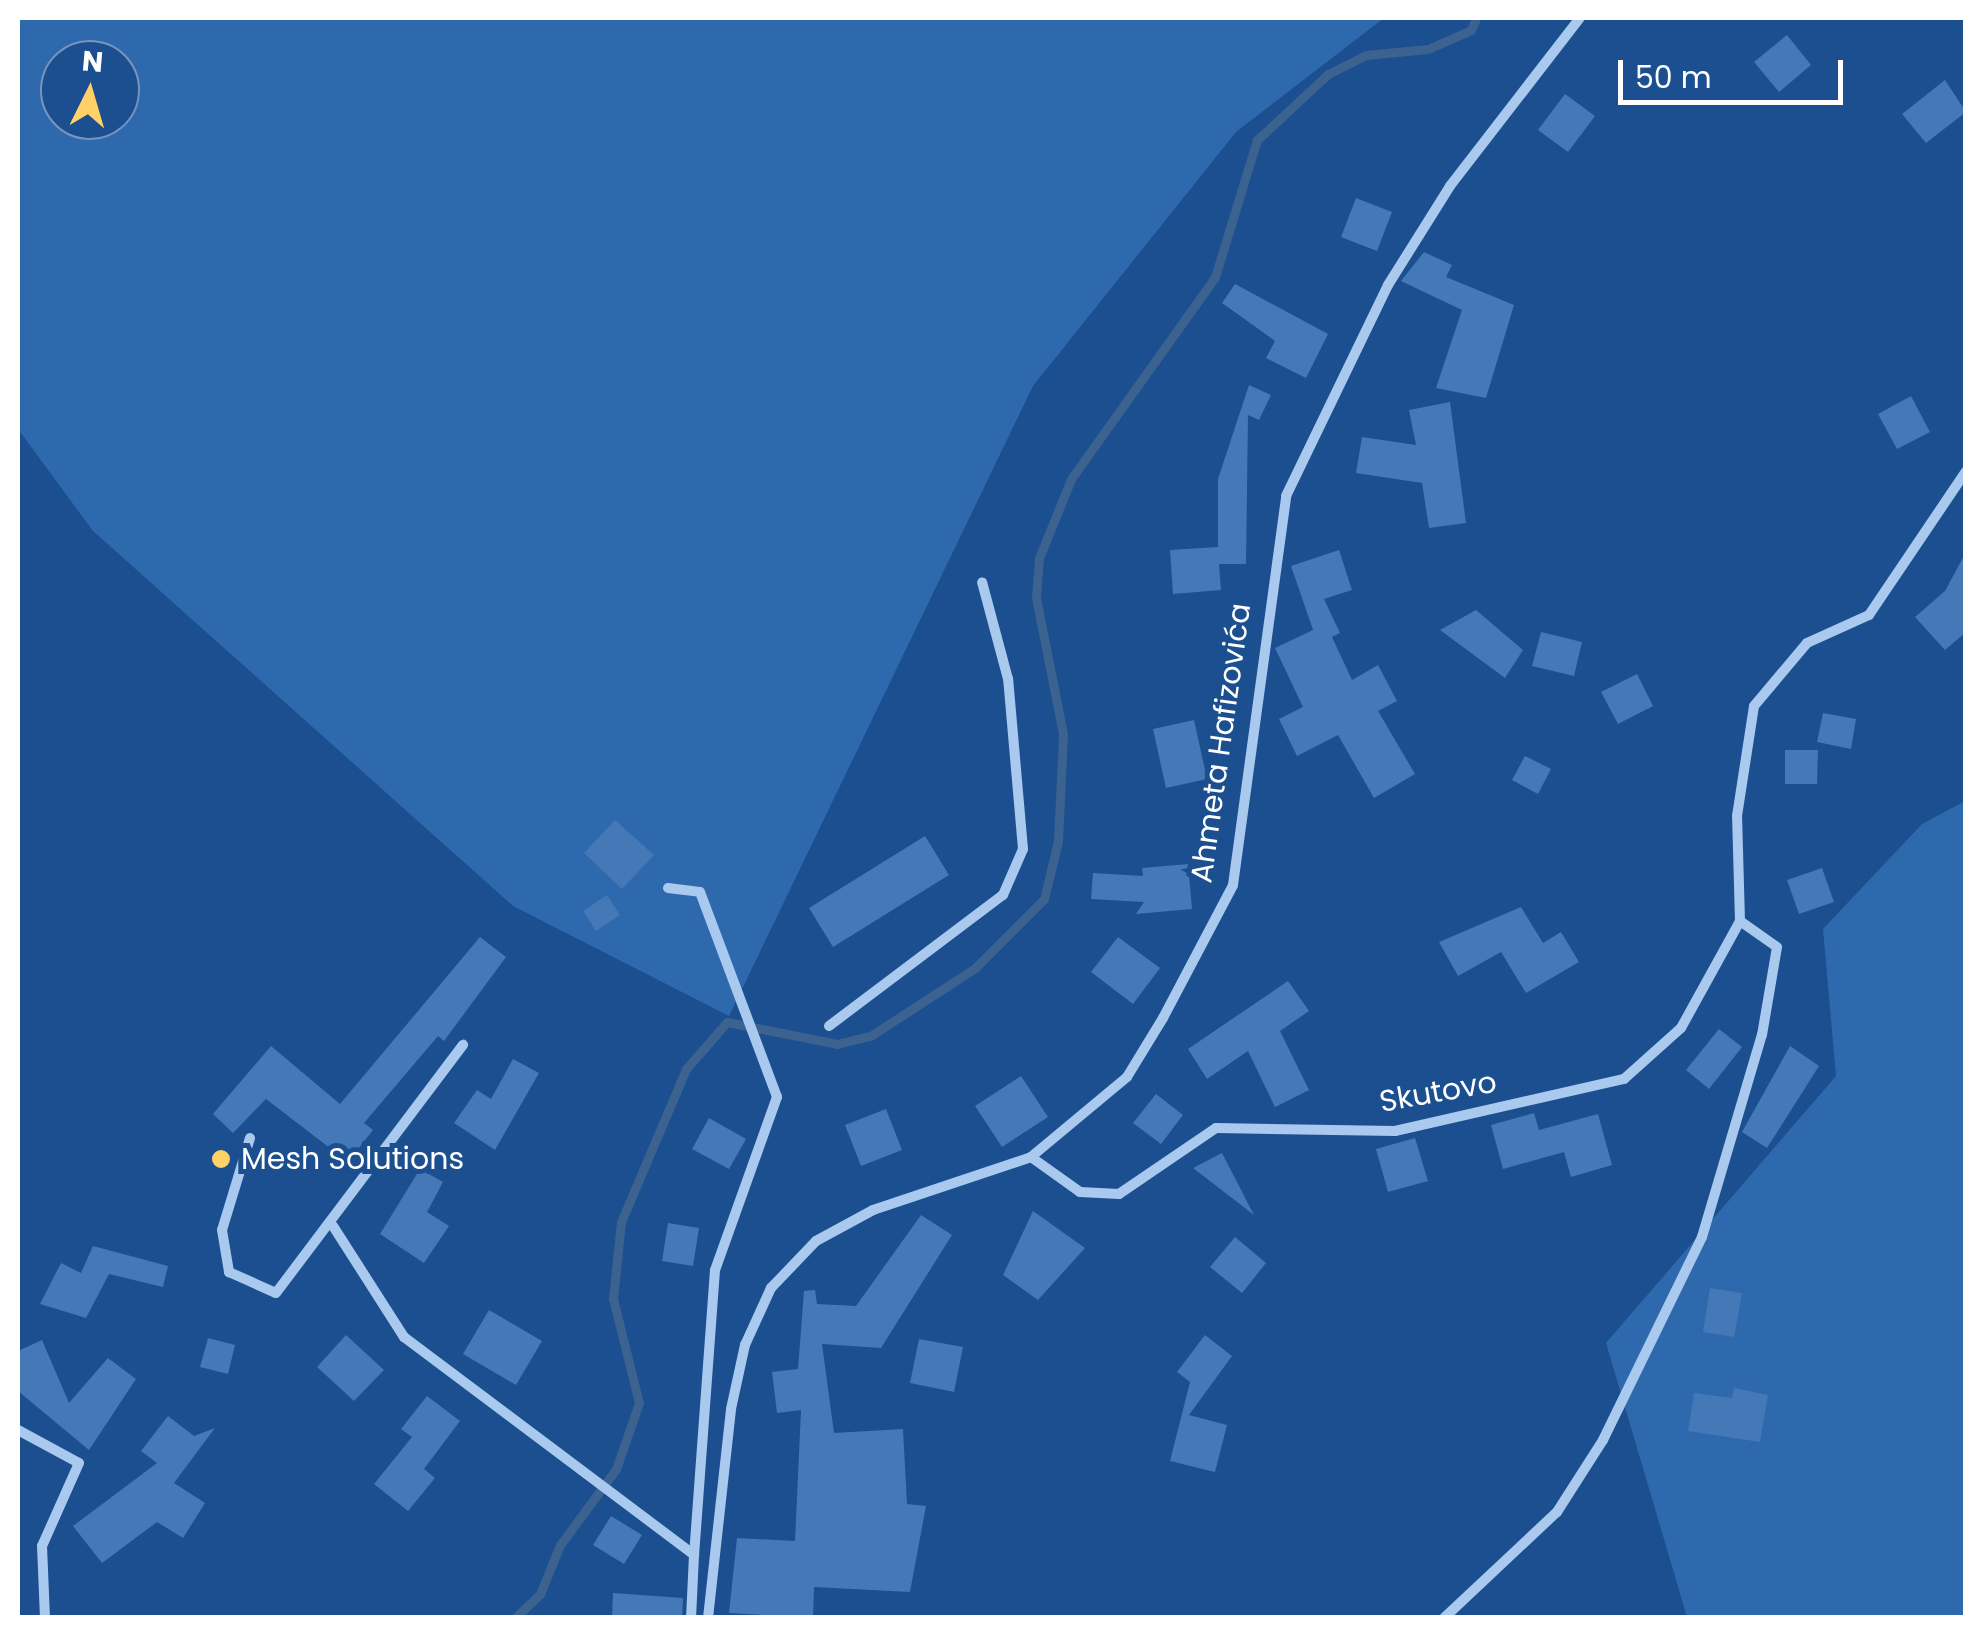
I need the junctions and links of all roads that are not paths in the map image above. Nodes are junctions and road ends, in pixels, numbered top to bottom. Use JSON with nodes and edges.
{"nodes":[{"id":1,"x":1580,"y":18,"type":"edge"},
{"id":2,"x":1966,"y":471,"type":"edge"},
{"id":3,"x":982,"y":582,"type":"dead end"},
{"id":4,"x":668,"y":888,"type":"dead end"},
{"id":5,"x":1740,"y":920,"type":"junction"},
{"id":6,"x":829,"y":1026,"type":"dead end"},
{"id":7,"x":463,"y":1045,"type":"dead end"},
{"id":8,"x":250,"y":1138,"type":"dead end"},
{"id":9,"x":1031,"y":1157,"type":"junction"},
{"id":10,"x":334,"y":1226,"type":"junction"},
{"id":11,"x":18,"y":1430,"type":"edge"},
{"id":12,"x":694,"y":1555,"type":"junction"},
{"id":13,"x":44,"y":1618,"type":"edge"},
{"id":14,"x":691,"y":1618,"type":"edge"},
{"id":15,"x":708,"y":1618,"type":"edge"},
{"id":16,"x":1444,"y":1618,"type":"edge"}],
"edges":[{"from":1,"to":9,"type":"street","name":"Ahmeta Hafizovića"},
{"from":2,"to":5,"type":"street"},
{"from":3,"to":6,"type":"street"},
{"from":4,"to":12,"type":"street"},
{"from":5,"to":9,"type":"street","name":"Skutovo"},
{"from":5,"to":16,"type":"street"},
{"from":7,"to":10,"type":"street"},
{"from":8,"to":10,"type":"street"},
{"from":9,"to":15,"type":"street","name":"Ahmeta Hafizovića"},
{"from":10,"to":12,"type":"street"},
{"from":11,"to":13,"type":"street"},
{"from":12,"to":14,"type":"street"}]}
